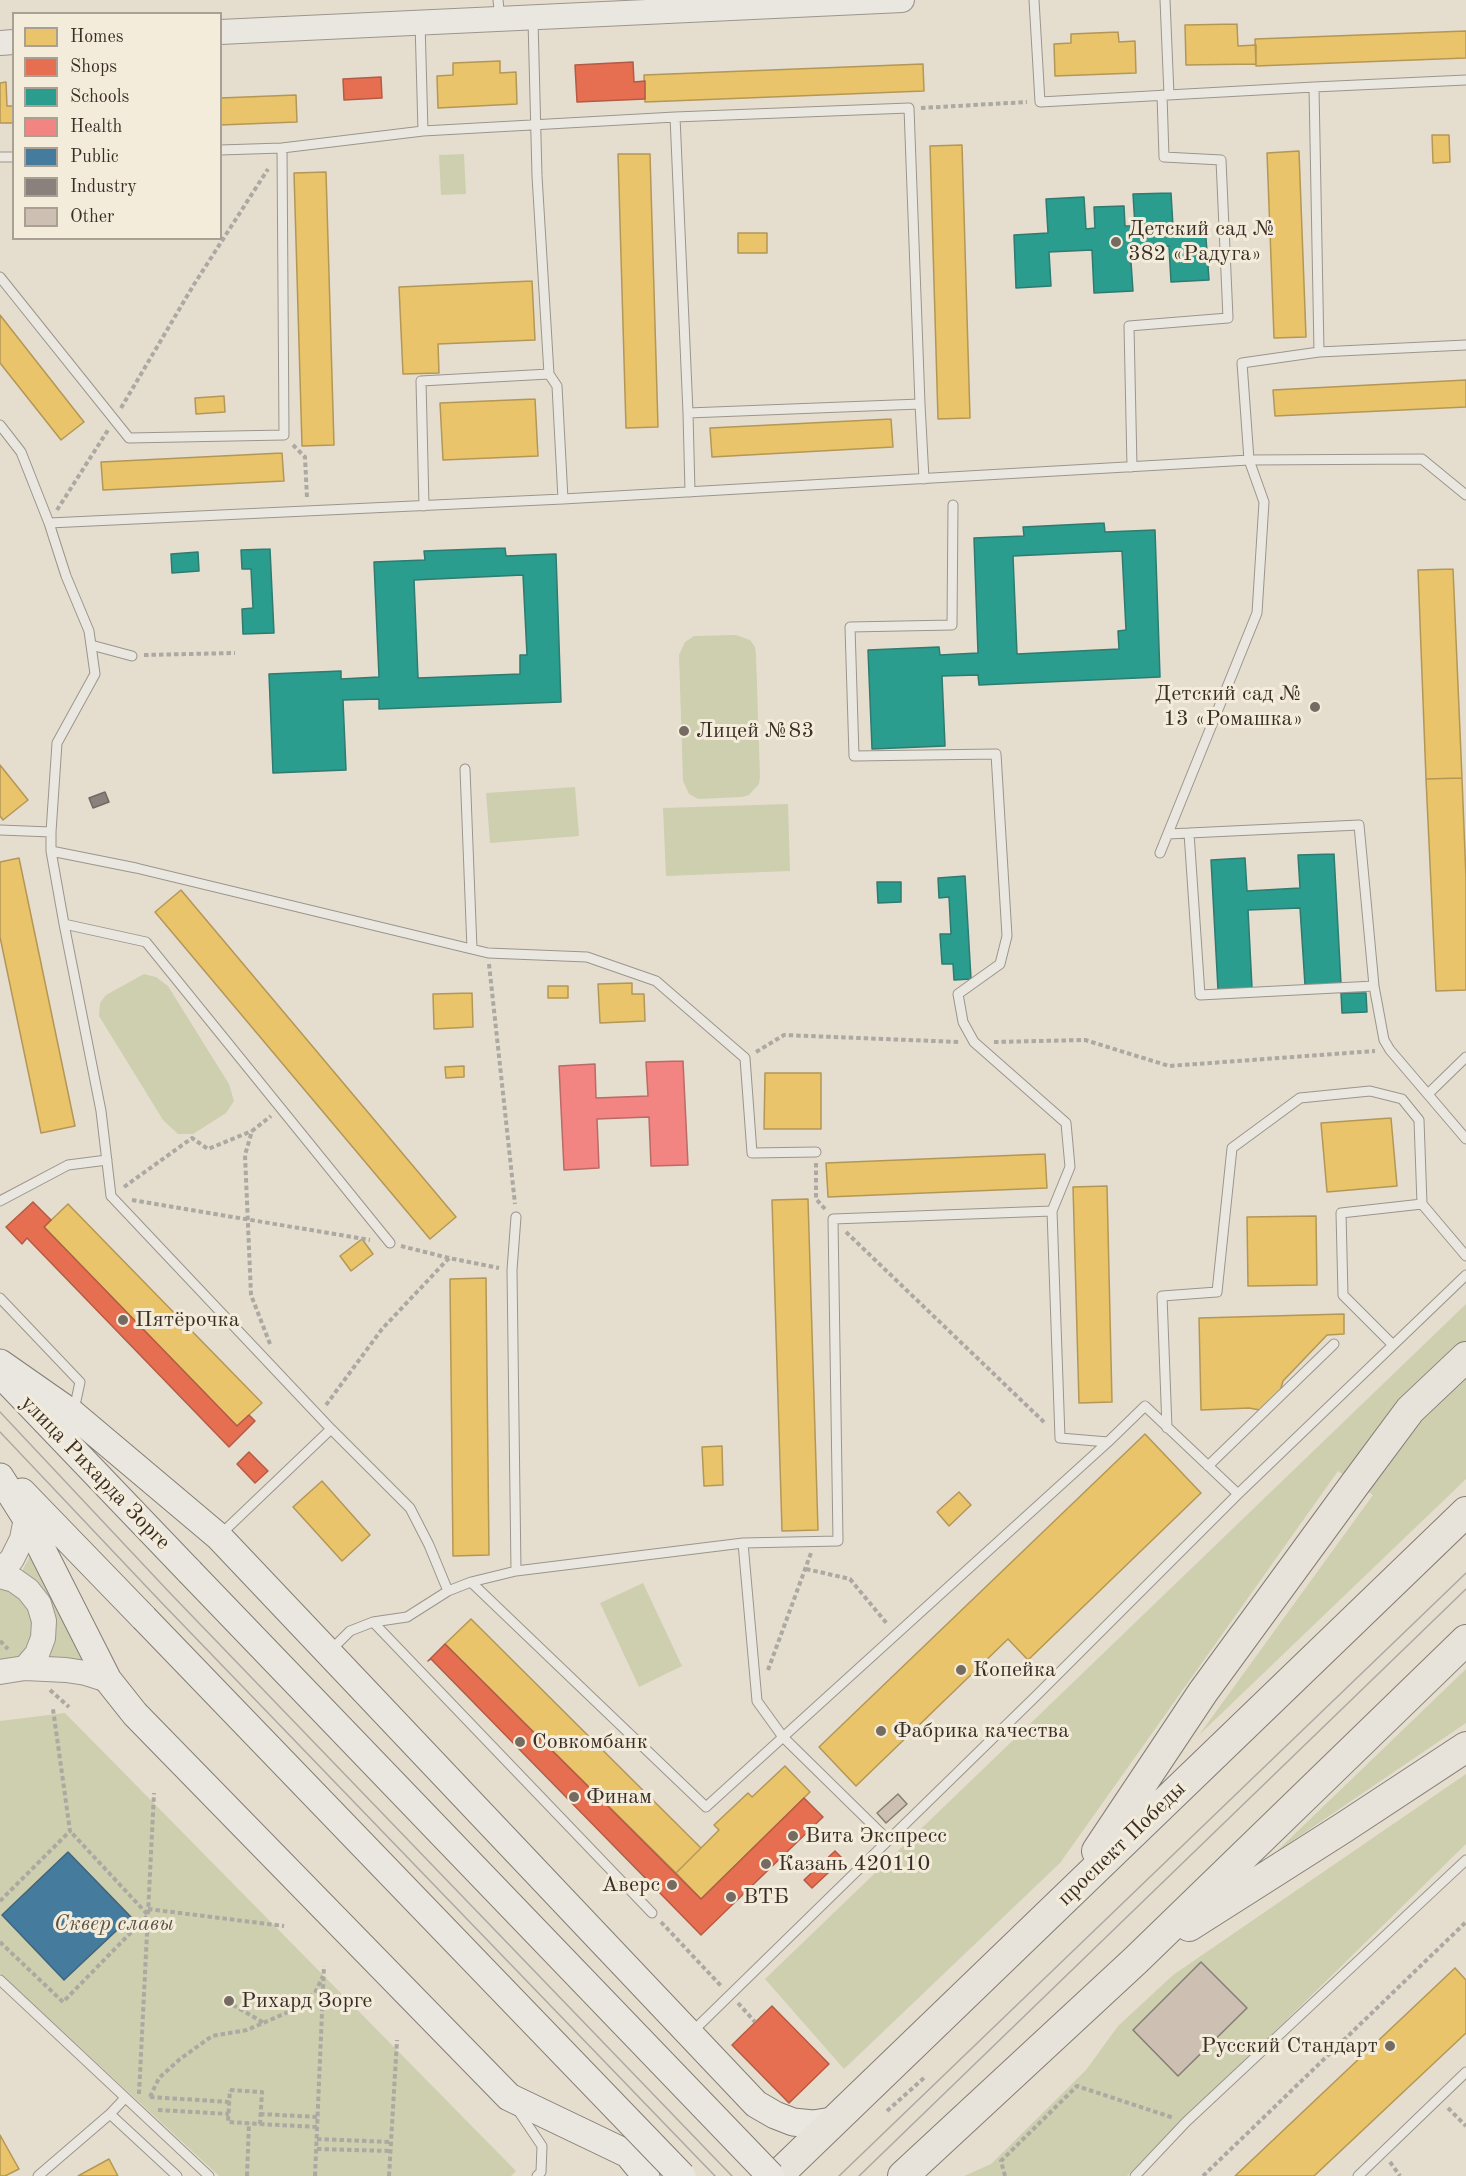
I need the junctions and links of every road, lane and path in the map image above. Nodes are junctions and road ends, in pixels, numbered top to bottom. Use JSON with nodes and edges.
{"nodes":[{"id":1,"x":902,"y":0,"type":"edge"},
{"id":2,"x":1034,"y":0,"type":"edge"},
{"id":3,"x":1165,"y":0,"type":"edge"},
{"id":4,"x":499,"y":9,"type":"edge"},
{"id":5,"x":533,"y":17,"type":"junction"},
{"id":6,"x":420,"y":22,"type":"junction"},
{"id":7,"x":222,"y":32,"type":"edge"},
{"id":8,"x":1466,"y":80,"type":"edge"},
{"id":9,"x":1314,"y":87,"type":"junction"},
{"id":10,"x":1165,"y":95,"type":"junction"},
{"id":11,"x":1040,"y":102,"type":"junction"},
{"id":12,"x":909,"y":108,"type":"junction"},
{"id":13,"x":675,"y":117,"type":"junction"},
{"id":14,"x":537,"y":125,"type":"junction"},
{"id":15,"x":423,"y":131,"type":"junction"},
{"id":16,"x":282,"y":148,"type":"junction"},
{"id":17,"x":222,"y":150,"type":"edge"},
{"id":18,"x":0,"y":277,"type":"edge"},
{"id":19,"x":1466,"y":345,"type":"edge"},
{"id":20,"x":1319,"y":352,"type":"junction"},
{"id":21,"x":549,"y":374,"type":"junction"},
{"id":22,"x":920,"y":404,"type":"junction"},
{"id":23,"x":688,"y":413,"type":"junction"},
{"id":24,"x":114,"y":420,"type":"junction"},
{"id":25,"x":0,"y":425,"type":"edge"},
{"id":26,"x":284,"y":435,"type":"junction"},
{"id":27,"x":1250,"y":460,"type":"junction"},
{"id":28,"x":1132,"y":467,"type":"junction"},
{"id":29,"x":924,"y":479,"type":"junction"},
{"id":30,"x":307,"y":486,"type":"dead end"},
{"id":31,"x":690,"y":492,"type":"junction"},
{"id":32,"x":1466,"y":495,"type":"edge"},
{"id":33,"x":563,"y":499,"type":"junction"},
{"id":34,"x":953,"y":505,"type":"dead end"},
{"id":35,"x":424,"y":506,"type":"junction"},
{"id":36,"x":49,"y":523,"type":"junction"},
{"id":37,"x":91,"y":645,"type":"junction"},
{"id":38,"x":235,"y":653,"type":"dead end"},
{"id":39,"x":132,"y":656,"type":"joint"},
{"id":40,"x":465,"y":769,"type":"dead end"},
{"id":41,"x":0,"y":830,"type":"edge"},
{"id":42,"x":51,"y":832,"type":"junction"},
{"id":43,"x":1190,"y":833,"type":"junction"},
{"id":44,"x":1168,"y":834,"type":"junction"},
{"id":45,"x":51,"y":851,"type":"junction"},
{"id":46,"x":1160,"y":853,"type":"dead end"},
{"id":47,"x":64,"y":924,"type":"junction"},
{"id":48,"x":472,"y":949,"type":"junction"},
{"id":49,"x":488,"y":953,"type":"junction"},
{"id":50,"x":1374,"y":986,"type":"junction"},
{"id":51,"x":974,"y":1042,"type":"junction"},
{"id":52,"x":1390,"y":1050,"type":"junction"},
{"id":53,"x":1466,"y":1057,"type":"edge"},
{"id":54,"x":745,"y":1058,"type":"junction"},
{"id":55,"x":1428,"y":1094,"type":"junction"},
{"id":56,"x":280,"y":1108,"type":"junction"},
{"id":57,"x":252,"y":1131,"type":"junction"},
{"id":58,"x":1466,"y":1139,"type":"edge"},
{"id":59,"x":816,"y":1152,"type":"joint"},
{"id":60,"x":107,"y":1160,"type":"junction"},
{"id":61,"x":111,"y":1196,"type":"junction"},
{"id":62,"x":0,"y":1201,"type":"edge"},
{"id":63,"x":1422,"y":1204,"type":"junction"},
{"id":64,"x":1052,"y":1211,"type":"junction"},
{"id":65,"x":516,"y":1217,"type":"joint"},
{"id":66,"x":248,"y":1219,"type":"junction"},
{"id":67,"x":833,"y":1219,"type":"junction"},
{"id":68,"x":390,"y":1243,"type":"junction"},
{"id":69,"x":1466,"y":1256,"type":"edge"},
{"id":70,"x":449,"y":1258,"type":"junction"},
{"id":71,"x":512,"y":1270,"type":"junction"},
{"id":72,"x":1466,"y":1275,"type":"edge"},
{"id":73,"x":0,"y":1298,"type":"edge"},
{"id":74,"x":1334,"y":1344,"type":"dead end"},
{"id":75,"x":1393,"y":1345,"type":"junction"},
{"id":76,"x":1466,"y":1357,"type":"edge"},
{"id":77,"x":0,"y":1363,"type":"edge"},
{"id":78,"x":0,"y":1374,"type":"edge"},
{"id":79,"x":283,"y":1378,"type":"junction"},
{"id":80,"x":73,"y":1414,"type":"junction"},
{"id":81,"x":319,"y":1415,"type":"junction"},
{"id":82,"x":332,"y":1428,"type":"junction"},
{"id":83,"x":1167,"y":1428,"type":"junction"},
{"id":84,"x":1060,"y":1437,"type":"junction"},
{"id":85,"x":1108,"y":1442,"type":"junction"},
{"id":86,"x":1208,"y":1466,"type":"junction"},
{"id":87,"x":0,"y":1469,"type":"edge"},
{"id":88,"x":0,"y":1477,"type":"edge"},
{"id":89,"x":1238,"y":1494,"type":"junction"},
{"id":90,"x":1466,"y":1512,"type":"edge"},
{"id":91,"x":26,"y":1518,"type":"junction"},
{"id":92,"x":219,"y":1537,"type":"junction"},
{"id":93,"x":815,"y":1541,"type":"junction"},
{"id":94,"x":743,"y":1543,"type":"junction"},
{"id":95,"x":806,"y":1569,"type":"junction"},
{"id":96,"x":516,"y":1571,"type":"junction"},
{"id":97,"x":0,"y":1574,"type":"edge"},
{"id":98,"x":471,"y":1582,"type":"junction"},
{"id":99,"x":448,"y":1591,"type":"junction"},
{"id":100,"x":373,"y":1622,"type":"junction"},
{"id":101,"x":896,"y":1635,"type":"junction"},
{"id":102,"x":1466,"y":1640,"type":"edge"},
{"id":103,"x":328,"y":1652,"type":"junction"},
{"id":104,"x":26,"y":1668,"type":"junction"},
{"id":105,"x":0,"y":1672,"type":"edge"},
{"id":106,"x":108,"y":1680,"type":"junction"},
{"id":107,"x":757,"y":1701,"type":"junction"},
{"id":108,"x":53,"y":1708,"type":"dead end"},
{"id":109,"x":783,"y":1737,"type":"junction"},
{"id":110,"x":1466,"y":1747,"type":"edge"},
{"id":111,"x":154,"y":1793,"type":"dead end"},
{"id":112,"x":70,"y":1831,"type":"junction"},
{"id":113,"x":888,"y":1840,"type":"junction"},
{"id":114,"x":1466,"y":1860,"type":"edge"},
{"id":115,"x":1066,"y":1898,"type":"junction"},
{"id":116,"x":0,"y":1902,"type":"edge"},
{"id":117,"x":148,"y":1912,"type":"junction"},
{"id":118,"x":652,"y":1913,"type":"joint"},
{"id":119,"x":1466,"y":1922,"type":"edge"},
{"id":120,"x":284,"y":1926,"type":"dead end"},
{"id":121,"x":0,"y":1942,"type":"edge"},
{"id":122,"x":1136,"y":1960,"type":"junction"},
{"id":123,"x":324,"y":1966,"type":"dead end"},
{"id":124,"x":323,"y":1976,"type":"junction"},
{"id":125,"x":0,"y":1980,"type":"edge"},
{"id":126,"x":730,"y":1995,"type":"junction"},
{"id":127,"x":233,"y":2005,"type":"dead end"},
{"id":128,"x":755,"y":2022,"type":"dead end"},
{"id":129,"x":264,"y":2023,"type":"junction"},
{"id":130,"x":690,"y":2034,"type":"junction"},
{"id":131,"x":397,"y":2040,"type":"dead end"},
{"id":132,"x":1466,"y":2073,"type":"edge"},
{"id":133,"x":926,"y":2077,"type":"dead end"},
{"id":134,"x":139,"y":2096,"type":"junction"},
{"id":135,"x":150,"y":2097,"type":"junction"},
{"id":136,"x":509,"y":2097,"type":"junction"},
{"id":137,"x":125,"y":2098,"type":"junction"},
{"id":138,"x":1439,"y":2099,"type":"junction"},
{"id":139,"x":230,"y":2102,"type":"junction"},
{"id":140,"x":138,"y":2109,"type":"junction"},
{"id":141,"x":887,"y":2111,"type":"dead end"},
{"id":142,"x":110,"y":2114,"type":"junction"},
{"id":143,"x":229,"y":2114,"type":"junction"},
{"id":144,"x":260,"y":2114,"type":"junction"},
{"id":145,"x":318,"y":2117,"type":"junction"},
{"id":146,"x":832,"y":2121,"type":"junction"},
{"id":147,"x":1186,"y":2122,"type":"junction"},
{"id":148,"x":249,"y":2123,"type":"junction"},
{"id":149,"x":260,"y":2124,"type":"junction"},
{"id":150,"x":1466,"y":2126,"type":"edge"},
{"id":151,"x":317,"y":2127,"type":"junction"},
{"id":152,"x":317,"y":2139,"type":"junction"},
{"id":153,"x":391,"y":2142,"type":"junction"},
{"id":154,"x":316,"y":2149,"type":"junction"},
{"id":155,"x":390,"y":2151,"type":"junction"},
{"id":156,"x":908,"y":2173,"type":"edge"},
{"id":157,"x":38,"y":2176,"type":"edge"},
{"id":158,"x":177,"y":2176,"type":"edge"},
{"id":159,"x":209,"y":2176,"type":"edge"},
{"id":160,"x":247,"y":2176,"type":"edge"},
{"id":161,"x":315,"y":2176,"type":"edge"},
{"id":162,"x":389,"y":2176,"type":"edge"},
{"id":163,"x":537,"y":2176,"type":"edge"},
{"id":164,"x":646,"y":2176,"type":"edge"},
{"id":165,"x":682,"y":2176,"type":"edge"},
{"id":166,"x":771,"y":2176,"type":"edge"},
{"id":167,"x":777,"y":2176,"type":"edge"},
{"id":168,"x":1005,"y":2176,"type":"edge"},
{"id":169,"x":1135,"y":2176,"type":"edge"},
{"id":170,"x":1203,"y":2176,"type":"edge"},
{"id":171,"x":1358,"y":2176,"type":"edge"}],
"edges":[{"from":1,"to":5,"type":"street"},
{"from":2,"to":11,"type":"lane"},
{"from":3,"to":10,"type":"lane"},
{"from":4,"to":5,"type":"street"},
{"from":4,"to":6,"type":"street"},
{"from":5,"to":14,"type":"lane"},
{"from":6,"to":7,"type":"street"},
{"from":6,"to":15,"type":"lane"},
{"from":8,"to":9,"type":"lane"},
{"from":9,"to":10,"type":"lane"},
{"from":9,"to":20,"type":"lane"},
{"from":10,"to":11,"type":"lane"},
{"from":10,"to":28,"type":"lane"},
{"from":11,"to":12,"type":"path"},
{"from":12,"to":13,"type":"lane"},
{"from":12,"to":22,"type":"lane"},
{"from":13,"to":14,"type":"lane"},
{"from":13,"to":23,"type":"lane"},
{"from":14,"to":15,"type":"lane"},
{"from":14,"to":21,"type":"lane"},
{"from":15,"to":16,"type":"lane"},
{"from":16,"to":17,"type":"lane"},
{"from":16,"to":24,"type":"path"},
{"from":16,"to":26,"type":"lane"},
{"from":18,"to":24,"type":"lane"},
{"from":19,"to":20,"type":"lane"},
{"from":20,"to":27,"type":"lane"},
{"from":21,"to":33,"type":"lane"},
{"from":21,"to":35,"type":"lane"},
{"from":22,"to":23,"type":"lane"},
{"from":22,"to":29,"type":"lane"},
{"from":23,"to":31,"type":"lane"},
{"from":24,"to":26,"type":"lane"},
{"from":24,"to":36,"type":"path"},
{"from":25,"to":36,"type":"lane"},
{"from":26,"to":30,"type":"path"},
{"from":27,"to":28,"type":"lane"},
{"from":27,"to":32,"type":"lane"},
{"from":27,"to":44,"type":"lane"},
{"from":28,"to":29,"type":"lane"},
{"from":29,"to":31,"type":"lane"},
{"from":31,"to":33,"type":"lane"},
{"from":33,"to":35,"type":"lane"},
{"from":34,"to":51,"type":"lane"},
{"from":35,"to":36,"type":"lane"},
{"from":36,"to":37,"type":"lane"},
{"from":37,"to":39,"type":"lane"},
{"from":37,"to":42,"type":"lane"},
{"from":38,"to":39,"type":"path"},
{"from":40,"to":48,"type":"lane"},
{"from":41,"to":42,"type":"lane"},
{"from":42,"to":45,"type":"lane"},
{"from":43,"to":44,"type":"lane"},
{"from":43,"to":50,"type":"lane"},
{"from":43,"to":50,"type":"lane"},
{"from":44,"to":46,"type":"lane"},
{"from":45,"to":47,"type":"lane"},
{"from":45,"to":48,"type":"lane"},
{"from":47,"to":56,"type":"lane"},
{"from":47,"to":60,"type":"lane"},
{"from":48,"to":49,"type":"lane"},
{"from":49,"to":54,"type":"lane"},
{"from":49,"to":65,"type":"path"},
{"from":50,"to":52,"type":"lane"},
{"from":51,"to":52,"type":"path"},
{"from":51,"to":54,"type":"path"},
{"from":51,"to":64,"type":"lane"},
{"from":52,"to":55,"type":"lane"},
{"from":53,"to":55,"type":"lane"},
{"from":54,"to":59,"type":"lane"},
{"from":55,"to":58,"type":"lane"},
{"from":56,"to":57,"type":"path"},
{"from":56,"to":68,"type":"lane"},
{"from":57,"to":61,"type":"path"},
{"from":57,"to":66,"type":"path"},
{"from":59,"to":67,"type":"path"},
{"from":60,"to":61,"type":"lane"},
{"from":60,"to":62,"type":"lane"},
{"from":61,"to":66,"type":"path"},
{"from":61,"to":79,"type":"lane"},
{"from":63,"to":69,"type":"lane"},
{"from":63,"to":75,"type":"lane"},
{"from":63,"to":83,"type":"lane"},
{"from":64,"to":67,"type":"lane"},
{"from":64,"to":84,"type":"lane"},
{"from":65,"to":71,"type":"lane"},
{"from":66,"to":68,"type":"path"},
{"from":66,"to":79,"type":"path"},
{"from":67,"to":84,"type":"path"},
{"from":67,"to":93,"type":"lane"},
{"from":68,"to":70,"type":"path"},
{"from":70,"to":71,"type":"path"},
{"from":70,"to":81,"type":"path"},
{"from":71,"to":96,"type":"lane"},
{"from":72,"to":75,"type":"lane"},
{"from":73,"to":80,"type":"lane"},
{"from":74,"to":86,"type":"lane"},
{"from":75,"to":89,"type":"lane"},
{"from":76,"to":115,"type":"main road"},
{"from":77,"to":80,"type":"main road"},
{"from":78,"to":166,"type":"main road","name":"улица Рихарда Зорге","bridge":true},
{"from":79,"to":81,"type":"lane"},
{"from":80,"to":92,"type":"main road"},
{"from":81,"to":82,"type":"lane"},
{"from":82,"to":92,"type":"lane"},
{"from":82,"to":99,"type":"lane"},
{"from":83,"to":85,"type":"lane"},
{"from":83,"to":86,"type":"lane"},
{"from":84,"to":85,"type":"lane"},
{"from":85,"to":101,"type":"lane"},
{"from":86,"to":89,"type":"lane"},
{"from":87,"to":165,"type":"main road","bridge":true},
{"from":88,"to":91,"type":"main road"},
{"from":89,"to":113,"type":"lane"},
{"from":90,"to":115,"type":"main road","name":"проспект Победы"},
{"from":91,"to":97,"type":"street"},
{"from":91,"to":106,"type":"main road"},
{"from":92,"to":103,"type":"main road"},
{"from":93,"to":94,"type":"lane"},
{"from":93,"to":95,"type":"path"},
{"from":94,"to":96,"type":"lane"},
{"from":94,"to":107,"type":"lane"},
{"from":95,"to":101,"type":"path"},
{"from":95,"to":107,"type":"path"},
{"from":96,"to":98,"type":"lane"},
{"from":97,"to":104,"type":"street"},
{"from":98,"to":99,"type":"lane"},
{"from":98,"to":109,"type":"lane"},
{"from":99,"to":100,"type":"lane"},
{"from":100,"to":103,"type":"lane"},
{"from":100,"to":118,"type":"lane"},
{"from":101,"to":109,"type":"lane"},
{"from":102,"to":122,"type":"main road"},
{"from":103,"to":130,"type":"main road"},
{"from":104,"to":105,"type":"street"},
{"from":104,"to":106,"type":"street"},
{"from":106,"to":136,"type":"main road"},
{"from":107,"to":109,"type":"lane"},
{"from":108,"to":112,"type":"path"},
{"from":109,"to":113,"type":"lane"},
{"from":110,"to":122,"type":"main road"},
{"from":111,"to":117,"type":"path"},
{"from":112,"to":116,"type":"path"},
{"from":112,"to":117,"type":"path"},
{"from":113,"to":126,"type":"lane"},
{"from":114,"to":147,"type":"lane"},
{"from":115,"to":146,"type":"main road","name":"проспект Победы"},
{"from":117,"to":120,"type":"path"},
{"from":117,"to":121,"type":"path"},
{"from":117,"to":134,"type":"path"},
{"from":118,"to":126,"type":"path"},
{"from":119,"to":170,"type":"path"},
{"from":122,"to":156,"type":"main road"},
{"from":123,"to":124,"type":"path"},
{"from":124,"to":129,"type":"path"},
{"from":124,"to":145,"type":"path"},
{"from":125,"to":137,"type":"lane"},
{"from":126,"to":128,"type":"path"},
{"from":126,"to":130,"type":"lane"},
{"from":127,"to":129,"type":"path"},
{"from":129,"to":135,"type":"path"},
{"from":130,"to":146,"type":"main road"},
{"from":131,"to":153,"type":"path"},
{"from":132,"to":138,"type":"lane"},
{"from":133,"to":141,"type":"path"},
{"from":134,"to":135,"type":"path"},
{"from":134,"to":140,"type":"path"},
{"from":135,"to":139,"type":"path"},
{"from":136,"to":163,"type":"lane"},
{"from":136,"to":164,"type":"main road"},
{"from":137,"to":140,"type":"lane"},
{"from":137,"to":142,"type":"lane"},
{"from":138,"to":150,"type":"path"},
{"from":138,"to":171,"type":"lane"},
{"from":139,"to":143,"type":"path"},
{"from":139,"to":144,"type":"path"},
{"from":140,"to":143,"type":"path"},
{"from":140,"to":159,"type":"lane"},
{"from":142,"to":157,"type":"lane"},
{"from":142,"to":158,"type":"lane"},
{"from":143,"to":148,"type":"path"},
{"from":144,"to":145,"type":"path"},
{"from":144,"to":149,"type":"path"},
{"from":145,"to":151,"type":"path"},
{"from":146,"to":167,"type":"main road","name":"проспект Победы"},
{"from":147,"to":168,"type":"path"},
{"from":147,"to":169,"type":"lane"},
{"from":148,"to":149,"type":"path"},
{"from":148,"to":160,"type":"path"},
{"from":149,"to":151,"type":"path"},
{"from":151,"to":152,"type":"path"},
{"from":152,"to":153,"type":"path"},
{"from":152,"to":154,"type":"path"},
{"from":153,"to":155,"type":"path"},
{"from":154,"to":155,"type":"path"},
{"from":154,"to":161,"type":"path"},
{"from":155,"to":162,"type":"path"}]}
